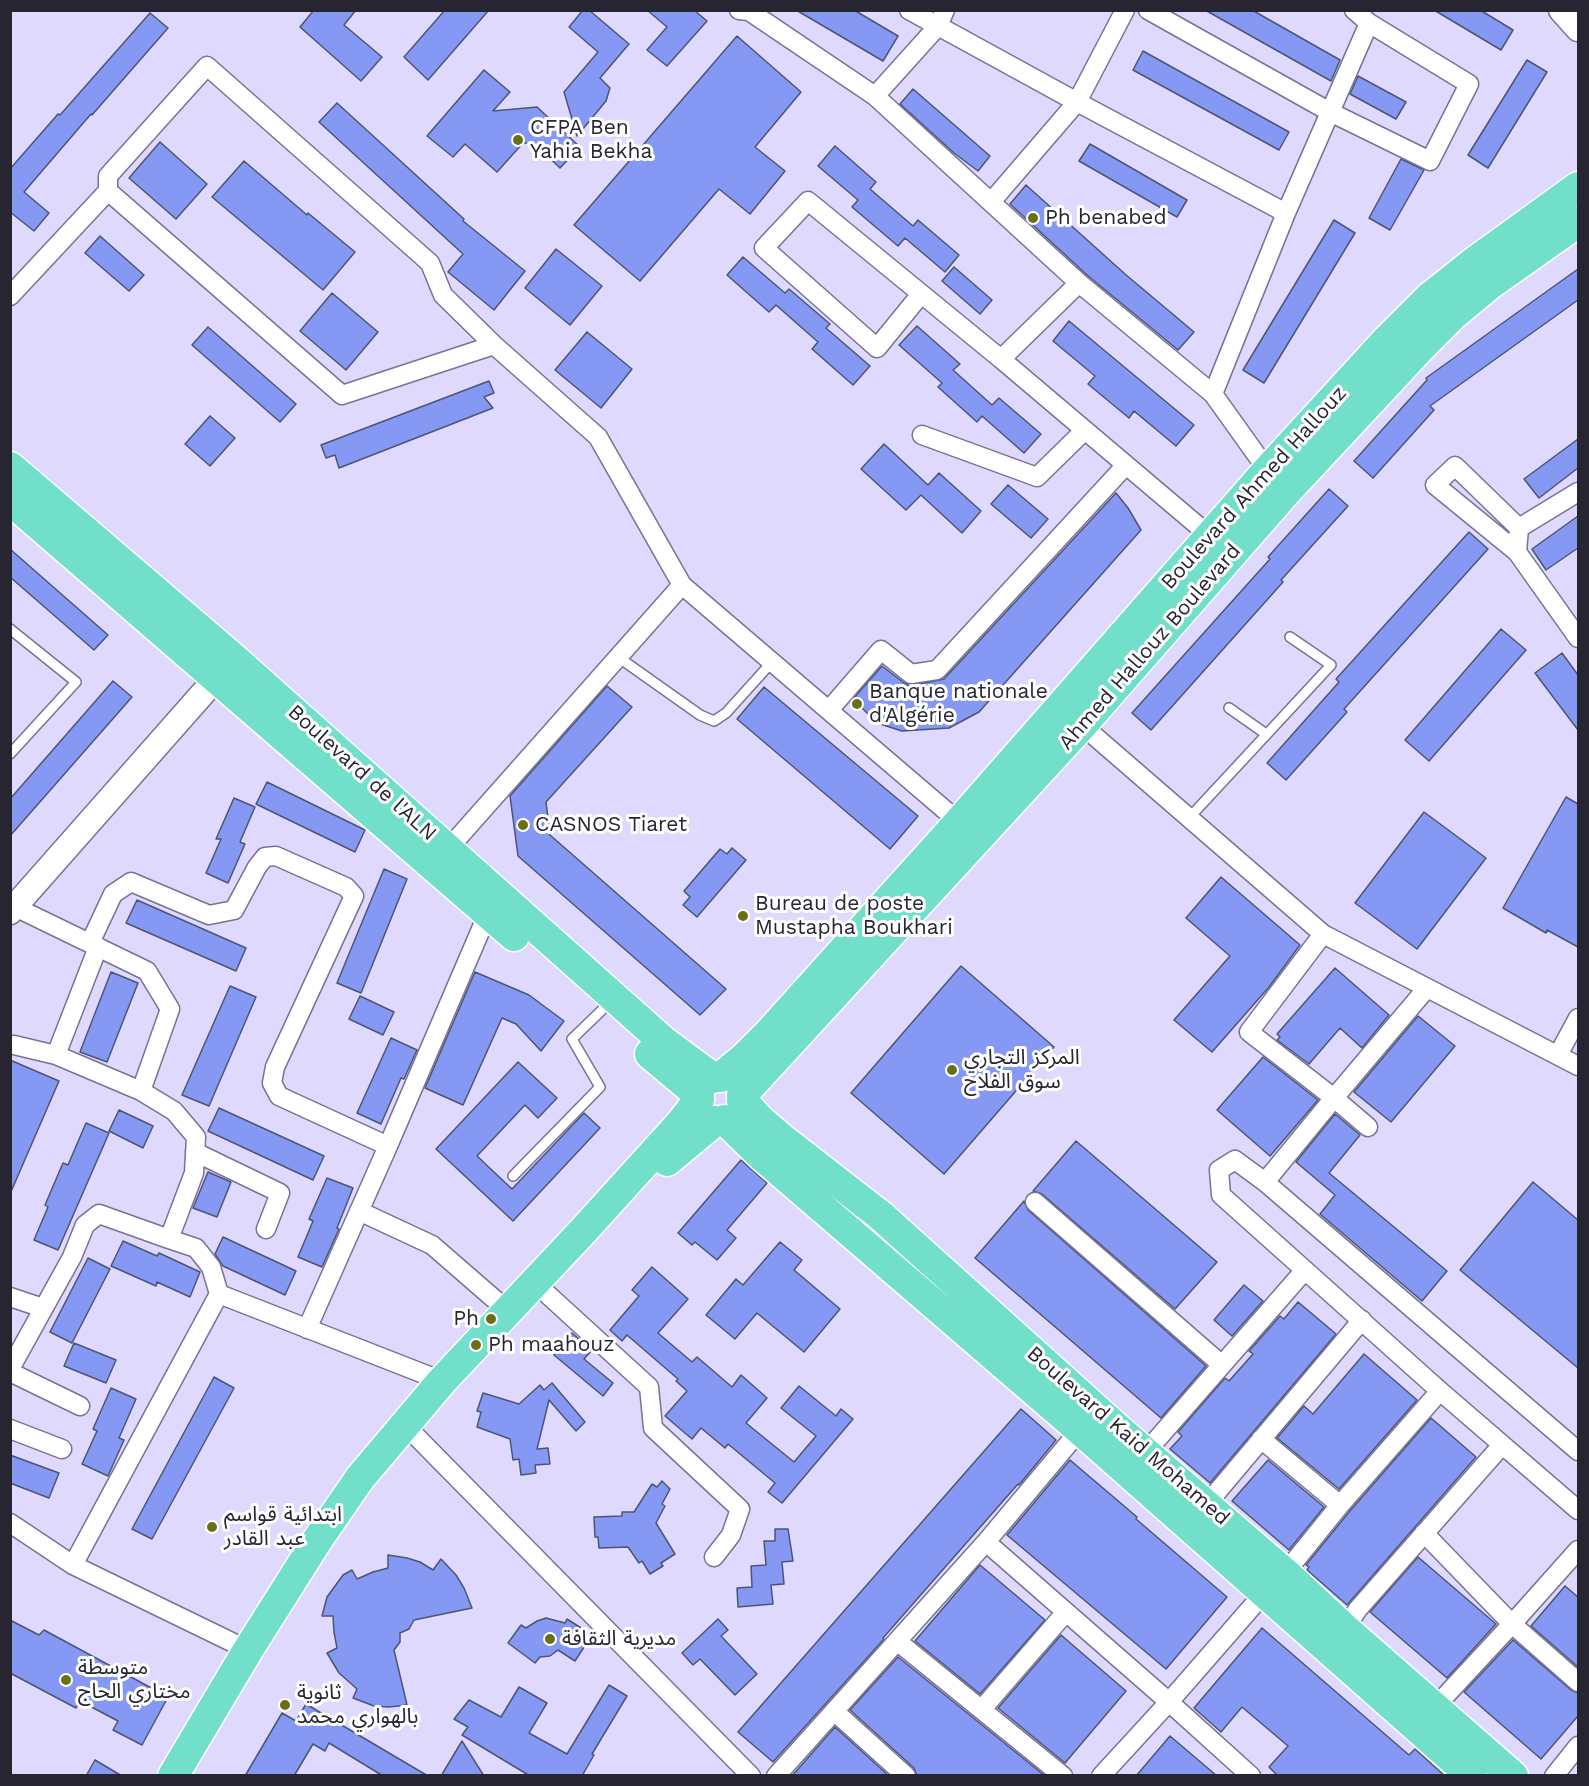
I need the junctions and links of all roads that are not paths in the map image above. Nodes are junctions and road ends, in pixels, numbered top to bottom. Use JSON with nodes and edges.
{"nodes":[{"id":1,"x":739,"y":10,"type":"edge"},
{"id":2,"x":909,"y":10,"type":"edge"},
{"id":3,"x":1125,"y":10,"type":"edge"},
{"id":4,"x":1148,"y":10,"type":"edge"},
{"id":5,"x":1354,"y":10,"type":"edge"},
{"id":6,"x":1561,"y":10,"type":"edge"},
{"id":7,"x":750,"y":11,"type":"edge"},
{"id":8,"x":942,"y":18,"type":"edge"},
{"id":9,"x":1369,"y":24,"type":"junction"},
{"id":10,"x":1578,"y":29,"type":"edge"},
{"id":11,"x":875,"y":96,"type":"junction"},
{"id":12,"x":1077,"y":102,"type":"junction"},
{"id":13,"x":1330,"y":112,"type":"junction"},
{"id":14,"x":1578,"y":186,"type":"edge"},
{"id":15,"x":108,"y":191,"type":"junction"},
{"id":16,"x":991,"y":202,"type":"junction"},
{"id":17,"x":1286,"y":213,"type":"junction"},
{"id":18,"x":1578,"y":222,"type":"edge"},
{"id":19,"x":1079,"y":283,"type":"junction"},
{"id":20,"x":921,"y":294,"type":"junction"},
{"id":21,"x":10,"y":296,"type":"edge"},
{"id":22,"x":494,"y":345,"type":"junction"},
{"id":23,"x":1001,"y":359,"type":"junction"},
{"id":24,"x":1213,"y":394,"type":"junction"},
{"id":25,"x":1085,"y":430,"type":"junction"},
{"id":26,"x":922,"y":435,"type":"dead end"},
{"id":27,"x":1126,"y":465,"type":"junction"},
{"id":28,"x":10,"y":467,"type":"edge"},
{"id":29,"x":1276,"y":482,"type":"junction"},
{"id":30,"x":1578,"y":492,"type":"edge"},
{"id":31,"x":10,"y":500,"type":"edge"},
{"id":32,"x":1519,"y":528,"type":"junction"},
{"id":33,"x":1210,"y":536,"type":"junction"},
{"id":34,"x":1517,"y":552,"type":"junction"},
{"id":35,"x":682,"y":585,"type":"junction"},
{"id":36,"x":10,"y":629,"type":"edge"},
{"id":37,"x":1290,"y":637,"type":"dead end"},
{"id":38,"x":1578,"y":638,"type":"edge"},
{"id":39,"x":618,"y":657,"type":"junction"},
{"id":40,"x":772,"y":662,"type":"junction"},
{"id":41,"x":225,"y":668,"type":"junction"},
{"id":42,"x":1229,"y":708,"type":"dead end"},
{"id":43,"x":829,"y":710,"type":"junction"},
{"id":44,"x":1071,"y":716,"type":"junction"},
{"id":45,"x":1266,"y":734,"type":"junction"},
{"id":46,"x":10,"y":754,"type":"edge"},
{"id":47,"x":1189,"y":818,"type":"junction"},
{"id":48,"x":959,"y":822,"type":"junction"},
{"id":49,"x":448,"y":849,"type":"junction"},
{"id":50,"x":13,"y":909,"type":"edge"},
{"id":51,"x":488,"y":914,"type":"junction"},
{"id":52,"x":1323,"y":934,"type":"junction"},
{"id":53,"x":94,"y":945,"type":"junction"},
{"id":54,"x":1427,"y":988,"type":"junction"},
{"id":55,"x":602,"y":1010,"type":"junction"},
{"id":56,"x":1578,"y":1018,"type":"edge"},
{"id":57,"x":14,"y":1045,"type":"dead end"},
{"id":58,"x":56,"y":1054,"type":"junction"},
{"id":59,"x":1558,"y":1055,"type":"junction"},
{"id":60,"x":1578,"y":1066,"type":"edge"},
{"id":61,"x":665,"y":1068,"type":"junction"},
{"id":62,"x":141,"y":1091,"type":"junction"},
{"id":63,"x":720,"y":1098,"type":"junction"},
{"id":64,"x":1334,"y":1098,"type":"junction"},
{"id":65,"x":680,"y":1124,"type":"junction"},
{"id":66,"x":1368,"y":1126,"type":"dead end"},
{"id":67,"x":388,"y":1146,"type":"junction"},
{"id":68,"x":195,"y":1152,"type":"junction"},
{"id":69,"x":513,"y":1176,"type":"dead end"},
{"id":70,"x":1265,"y":1182,"type":"junction"},
{"id":71,"x":1035,"y":1202,"type":"dead end"},
{"id":72,"x":359,"y":1210,"type":"junction"},
{"id":73,"x":266,"y":1229,"type":"dead end"},
{"id":74,"x":583,"y":1231,"type":"junction"},
{"id":75,"x":169,"y":1239,"type":"junction"},
{"id":76,"x":1305,"y":1270,"type":"junction"},
{"id":77,"x":534,"y":1282,"type":"junction"},
{"id":78,"x":219,"y":1294,"type":"junction"},
{"id":79,"x":10,"y":1297,"type":"edge"},
{"id":80,"x":43,"y":1308,"type":"junction"},
{"id":81,"x":508,"y":1311,"type":"junction"},
{"id":82,"x":1362,"y":1320,"type":"junction"},
{"id":83,"x":307,"y":1329,"type":"junction"},
{"id":84,"x":1222,"y":1365,"type":"junction"},
{"id":85,"x":10,"y":1370,"type":"edge"},
{"id":86,"x":442,"y":1381,"type":"junction"},
{"id":87,"x":1440,"y":1391,"type":"junction"},
{"id":88,"x":80,"y":1406,"type":"dead end"},
{"id":89,"x":405,"y":1425,"type":"junction"},
{"id":90,"x":10,"y":1429,"type":"edge"},
{"id":91,"x":1080,"y":1431,"type":"junction"},
{"id":92,"x":1261,"y":1439,"type":"junction"},
{"id":93,"x":1502,"y":1445,"type":"junction"},
{"id":94,"x":62,"y":1449,"type":"dead end"},
{"id":95,"x":1578,"y":1450,"type":"edge"},
{"id":96,"x":1144,"y":1453,"type":"junction"},
{"id":97,"x":1206,"y":1505,"type":"junction"},
{"id":98,"x":1340,"y":1505,"type":"junction"},
{"id":99,"x":1578,"y":1510,"type":"edge"},
{"id":100,"x":10,"y":1523,"type":"edge"},
{"id":101,"x":1424,"y":1533,"type":"junction"},
{"id":102,"x":986,"y":1542,"type":"junction"},
{"id":103,"x":1578,"y":1550,"type":"edge"},
{"id":104,"x":714,"y":1557,"type":"dead end"},
{"id":105,"x":73,"y":1565,"type":"junction"},
{"id":106,"x":1275,"y":1583,"type":"junction"},
{"id":107,"x":1066,"y":1612,"type":"junction"},
{"id":108,"x":1512,"y":1624,"type":"junction"},
{"id":109,"x":1345,"y":1629,"type":"junction"},
{"id":110,"x":897,"y":1641,"type":"junction"},
{"id":111,"x":248,"y":1650,"type":"junction"},
{"id":112,"x":1578,"y":1682,"type":"edge"},
{"id":113,"x":1169,"y":1702,"type":"junction"},
{"id":114,"x":1435,"y":1707,"type":"junction"},
{"id":115,"x":982,"y":1709,"type":"junction"},
{"id":116,"x":834,"y":1711,"type":"junction"},
{"id":117,"x":1578,"y":1746,"type":"edge"},
{"id":118,"x":173,"y":1776,"type":"edge"},
{"id":119,"x":750,"y":1776,"type":"edge"},
{"id":120,"x":776,"y":1776,"type":"edge"},
{"id":121,"x":906,"y":1776,"type":"edge"},
{"id":122,"x":1063,"y":1776,"type":"edge"},
{"id":123,"x":1101,"y":1776,"type":"edge"},
{"id":124,"x":1251,"y":1776,"type":"edge"},
{"id":125,"x":1472,"y":1776,"type":"edge"},
{"id":126,"x":1512,"y":1776,"type":"edge"},
{"id":127,"x":1554,"y":1776,"type":"edge"}],
"edges":[{"from":1,"to":7,"type":"street"},
{"from":2,"to":8,"type":"street"},
{"from":3,"to":12,"type":"street"},
{"from":4,"to":13,"type":"street"},
{"from":5,"to":9,"type":"street"},
{"from":6,"to":10,"type":"street"},
{"from":7,"to":11,"type":"street"},
{"from":8,"to":11,"type":"street"},
{"from":8,"to":12,"type":"street"},
{"from":9,"to":13,"type":"street"},
{"from":9,"to":13,"type":"street"},
{"from":11,"to":16,"type":"street"},
{"from":12,"to":16,"type":"street"},
{"from":12,"to":17,"type":"street"},
{"from":13,"to":17,"type":"street"},
{"from":14,"to":29,"type":"main road","name":"Boulevard Ahmed Hallouz"},
{"from":15,"to":21,"type":"street"},
{"from":15,"to":22,"type":"street"},
{"from":15,"to":22,"type":"street"},
{"from":16,"to":19,"type":"street"},
{"from":17,"to":24,"type":"street"},
{"from":18,"to":29,"type":"main road","name":"Ahmed Hallouz Boulevard"},
{"from":19,"to":23,"type":"street"},
{"from":19,"to":24,"type":"street"},
{"from":20,"to":20,"type":"street"},
{"from":20,"to":23,"type":"street"},
{"from":22,"to":35,"type":"street"},
{"from":23,"to":25,"type":"street"},
{"from":24,"to":29,"type":"street"},
{"from":25,"to":26,"type":"street"},
{"from":25,"to":27,"type":"street"},
{"from":27,"to":33,"type":"street"},
{"from":27,"to":43,"type":"street"},
{"from":28,"to":41,"type":"main road","name":"Boulevard de l'ALN"},
{"from":29,"to":33,"type":"main road","name":"Boulevard Ahmed Hallouz"},
{"from":29,"to":44,"type":"main road","name":"Ahmed Hallouz Boulevard"},
{"from":30,"to":32,"type":"street"},
{"from":31,"to":41,"type":"main road","name":"Boulevard de l'ALN"},
{"from":32,"to":34,"type":"street"},
{"from":32,"to":34,"type":"street"},
{"from":33,"to":44,"type":"main road","name":"Boulevard Ahmed Hallouz"},
{"from":34,"to":38,"type":"street"},
{"from":35,"to":39,"type":"street"},
{"from":35,"to":40,"type":"street"},
{"from":36,"to":46,"type":"lane"},
{"from":37,"to":45,"type":"lane"},
{"from":39,"to":40,"type":"lane"},
{"from":39,"to":49,"type":"street"},
{"from":40,"to":43,"type":"street"},
{"from":41,"to":49,"type":"main road","name":"Boulevard de l'ALN"},
{"from":41,"to":50,"type":"street"},
{"from":41,"to":51,"type":"main road","name":"Boulevard de l'ALN"},
{"from":42,"to":45,"type":"lane"},
{"from":43,"to":48,"type":"street"},
{"from":44,"to":47,"type":"street"},
{"from":44,"to":48,"type":"main road","name":"Boulevard Ahmed Hallouz"},
{"from":44,"to":63,"type":"main road","name":"Ahmed Hallouz Boulevard"},
{"from":45,"to":47,"type":"lane"},
{"from":47,"to":52,"type":"street"},
{"from":48,"to":63,"type":"main road"},
{"from":49,"to":63,"type":"main road","name":"Boulevard de l'ALN"},
{"from":50,"to":53,"type":"street"},
{"from":51,"to":55,"type":"main road","name":"Boulevard de l'ALN"},
{"from":51,"to":67,"type":"street"},
{"from":52,"to":54,"type":"street"},
{"from":52,"to":64,"type":"street"},
{"from":53,"to":58,"type":"street"},
{"from":53,"to":62,"type":"street"},
{"from":53,"to":67,"type":"street"},
{"from":54,"to":59,"type":"street"},
{"from":54,"to":64,"type":"street"},
{"from":55,"to":61,"type":"main road","name":"Boulevard de l'ALN"},
{"from":55,"to":69,"type":"lane"},
{"from":56,"to":59,"type":"street"},
{"from":57,"to":58,"type":"street"},
{"from":58,"to":62,"type":"street"},
{"from":59,"to":60,"type":"street"},
{"from":61,"to":63,"type":"main road","name":"Boulevard de l'ALN"},
{"from":61,"to":65,"type":"main road"},
{"from":62,"to":68,"type":"street"},
{"from":63,"to":65,"type":"main road"},
{"from":63,"to":74,"type":"main road"},
{"from":63,"to":91,"type":"main road","name":"Boulevard Kaid Mohamed"},
{"from":63,"to":96,"type":"main road","name":"Boulevard Kaid Mohamed"},
{"from":64,"to":66,"type":"street"},
{"from":64,"to":70,"type":"street"},
{"from":65,"to":74,"type":"main road"},
{"from":67,"to":72,"type":"street"},
{"from":68,"to":73,"type":"street"},
{"from":68,"to":75,"type":"street"},
{"from":70,"to":76,"type":"street"},
{"from":70,"to":95,"type":"street"},
{"from":71,"to":84,"type":"street"},
{"from":72,"to":81,"type":"street"},
{"from":72,"to":83,"type":"street"},
{"from":74,"to":77,"type":"main road"},
{"from":75,"to":78,"type":"street"},
{"from":75,"to":80,"type":"street"},
{"from":76,"to":82,"type":"street"},
{"from":76,"to":84,"type":"street"},
{"from":77,"to":81,"type":"main road"},
{"from":77,"to":104,"type":"street"},
{"from":78,"to":83,"type":"street"},
{"from":78,"to":105,"type":"street"},
{"from":79,"to":80,"type":"street"},
{"from":80,"to":85,"type":"street"},
{"from":81,"to":86,"type":"main road"},
{"from":82,"to":87,"type":"street"},
{"from":82,"to":92,"type":"street"},
{"from":83,"to":86,"type":"street"},
{"from":84,"to":96,"type":"street"},
{"from":85,"to":88,"type":"street"},
{"from":86,"to":89,"type":"main road"},
{"from":87,"to":93,"type":"street"},
{"from":87,"to":98,"type":"street"},
{"from":89,"to":111,"type":"main road"},
{"from":89,"to":119,"type":"street"},
{"from":90,"to":94,"type":"street"},
{"from":91,"to":102,"type":"street"},
{"from":91,"to":106,"type":"main road","name":"Boulevard Kaid Mohamed"},
{"from":92,"to":97,"type":"street"},
{"from":92,"to":98,"type":"street"},
{"from":93,"to":99,"type":"street"},
{"from":93,"to":101,"type":"street"},
{"from":96,"to":97,"type":"main road","name":"Boulevard Kaid Mohamed"},
{"from":97,"to":106,"type":"main road","name":"Boulevard Kaid Mohamed"},
{"from":98,"to":106,"type":"street"},
{"from":100,"to":105,"type":"street"},
{"from":101,"to":108,"type":"street"},
{"from":101,"to":109,"type":"street"},
{"from":102,"to":107,"type":"street"},
{"from":102,"to":110,"type":"street"},
{"from":103,"to":108,"type":"street"},
{"from":105,"to":111,"type":"street"},
{"from":106,"to":109,"type":"main road","name":"Boulevard Kaid Mohamed"},
{"from":106,"to":113,"type":"street"},
{"from":106,"to":125,"type":"main road","name":"Boulevard Kaid Mohamed"},
{"from":107,"to":113,"type":"street"},
{"from":107,"to":115,"type":"street"},
{"from":108,"to":112,"type":"street"},
{"from":108,"to":114,"type":"street"},
{"from":109,"to":114,"type":"main road","name":"Boulevard Kaid Mohamed"},
{"from":110,"to":115,"type":"street"},
{"from":110,"to":116,"type":"street"},
{"from":111,"to":118,"type":"main road"},
{"from":113,"to":123,"type":"street"},
{"from":113,"to":124,"type":"street"},
{"from":114,"to":126,"type":"main road","name":"Boulevard Kaid Mohamed"},
{"from":115,"to":122,"type":"street"},
{"from":116,"to":120,"type":"street"},
{"from":116,"to":121,"type":"street"},
{"from":117,"to":127,"type":"street"}]}
